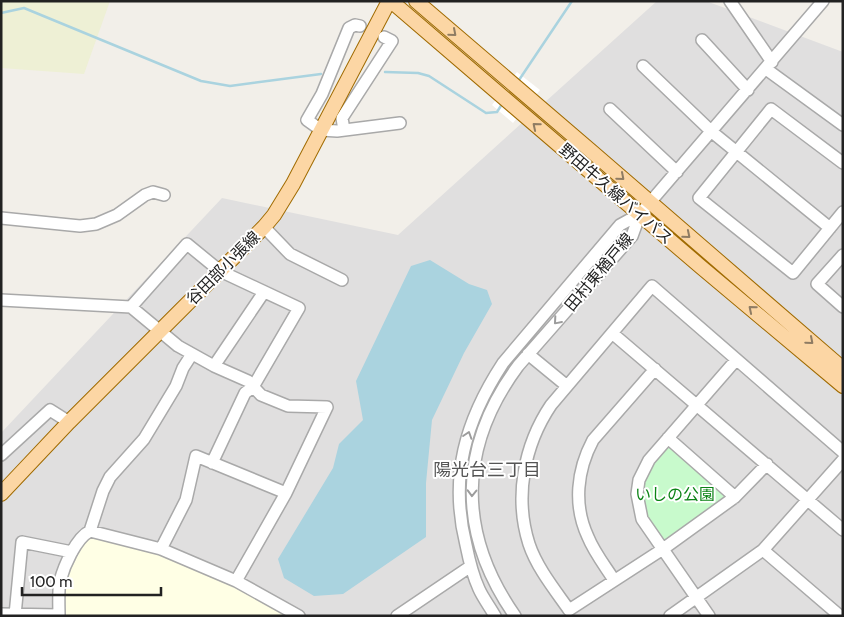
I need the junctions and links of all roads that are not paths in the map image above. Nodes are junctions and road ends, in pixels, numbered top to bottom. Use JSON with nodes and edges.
{"nodes":[{"id":1,"x":390,"y":1,"type":"edge"},
{"id":2,"x":416,"y":1,"type":"edge"},
{"id":3,"x":730,"y":1,"type":"edge"},
{"id":4,"x":824,"y":1,"type":"edge"},
{"id":5,"x":360,"y":26,"type":"dead end"},
{"id":6,"x":384,"y":36,"type":"dead end"},
{"id":7,"x":702,"y":40,"type":"dead end"},
{"id":8,"x":769,"y":65,"type":"junction"},
{"id":9,"x":643,"y":66,"type":"dead end"},
{"id":10,"x":748,"y":90,"type":"junction"},
{"id":11,"x":610,"y":108,"type":"dead end"},
{"id":12,"x":400,"y":123,"type":"dead end"},
{"id":13,"x":843,"y":126,"type":"edge"},
{"id":14,"x":321,"y":130,"type":"junction"},
{"id":15,"x":344,"y":130,"type":"junction"},
{"id":16,"x":712,"y":132,"type":"junction"},
{"id":17,"x":737,"y":152,"type":"junction"},
{"id":18,"x":843,"y":163,"type":"edge"},
{"id":19,"x":677,"y":172,"type":"junction"},
{"id":20,"x":164,"y":195,"type":"dead end"},
{"id":21,"x":650,"y":203,"type":"junction"},
{"id":22,"x":843,"y":212,"type":"edge"},
{"id":23,"x":640,"y":214,"type":"junction"},
{"id":24,"x":1,"y":218,"type":"edge"},
{"id":25,"x":264,"y":227,"type":"junction"},
{"id":26,"x":830,"y":228,"type":"junction"},
{"id":27,"x":843,"y":255,"type":"edge"},
{"id":28,"x":220,"y":271,"type":"junction"},
{"id":29,"x":342,"y":280,"type":"dead end"},
{"id":30,"x":264,"y":292,"type":"junction"},
{"id":31,"x":1,"y":300,"type":"edge"},
{"id":32,"x":132,"y":307,"type":"junction"},
{"id":33,"x":843,"y":307,"type":"edge"},
{"id":34,"x":160,"y":331,"type":"junction"},
{"id":35,"x":612,"y":333,"type":"junction"},
{"id":36,"x":192,"y":354,"type":"junction"},
{"id":37,"x":528,"y":354,"type":"junction"},
{"id":38,"x":736,"y":360,"type":"junction"},
{"id":39,"x":214,"y":366,"type":"junction"},
{"id":40,"x":655,"y":369,"type":"junction"},
{"id":41,"x":843,"y":370,"type":"edge"},
{"id":42,"x":567,"y":386,"type":"junction"},
{"id":43,"x":843,"y":386,"type":"edge"},
{"id":44,"x":253,"y":387,"type":"junction"},
{"id":45,"x":697,"y":404,"type":"junction"},
{"id":46,"x":69,"y":422,"type":"junction"},
{"id":47,"x":668,"y":438,"type":"junction"},
{"id":48,"x":843,"y":452,"type":"edge"},
{"id":49,"x":1,"y":455,"type":"edge"},
{"id":50,"x":843,"y":460,"type":"edge"},
{"id":51,"x":212,"y":463,"type":"junction"},
{"id":52,"x":767,"y":464,"type":"junction"},
{"id":53,"x":286,"y":492,"type":"junction"},
{"id":54,"x":1,"y":494,"type":"edge"},
{"id":55,"x":735,"y":498,"type":"junction"},
{"id":56,"x":807,"y":500,"type":"junction"},
{"id":57,"x":843,"y":530,"type":"edge"},
{"id":58,"x":90,"y":531,"type":"junction"},
{"id":59,"x":162,"y":549,"type":"junction"},
{"id":60,"x":663,"y":549,"type":"junction"},
{"id":61,"x":763,"y":550,"type":"junction"},
{"id":62,"x":72,"y":552,"type":"junction"},
{"id":63,"x":471,"y":566,"type":"junction"},
{"id":64,"x":614,"y":580,"type":"junction"},
{"id":65,"x":236,"y":581,"type":"junction"},
{"id":66,"x":697,"y":598,"type":"junction"},
{"id":67,"x":1,"y":614,"type":"edge"},
{"id":68,"x":22,"y":615,"type":"edge"},
{"id":69,"x":400,"y":615,"type":"edge"},
{"id":70,"x":59,"y":616,"type":"edge"},
{"id":71,"x":299,"y":616,"type":"edge"},
{"id":72,"x":495,"y":616,"type":"edge"},
{"id":73,"x":515,"y":616,"type":"edge"},
{"id":74,"x":670,"y":616,"type":"edge"},
{"id":75,"x":709,"y":616,"type":"edge"},
{"id":76,"x":840,"y":616,"type":"edge"}],
"edges":[{"from":1,"to":14,"type":"main road","name":"谷田部小張線"},
{"from":23,"to":1,"type":"main road","name":"野田牛久線バイパス","one_way":true},
{"from":2,"to":21,"type":"main road","name":"野田牛久線バイパス","one_way":true},
{"from":3,"to":8,"type":"street"},
{"from":4,"to":8,"type":"street"},
{"from":5,"to":14,"type":"street"},
{"from":6,"to":15,"type":"street"},
{"from":7,"to":10,"type":"street"},
{"from":8,"to":10,"type":"street"},
{"from":8,"to":13,"type":"street"},
{"from":9,"to":16,"type":"street"},
{"from":10,"to":16,"type":"street"},
{"from":11,"to":19,"type":"street"},
{"from":12,"to":15,"type":"street"},
{"from":14,"to":15,"type":"street"},
{"from":14,"to":25,"type":"main road","name":"谷田部小張線"},
{"from":16,"to":17,"type":"street"},
{"from":16,"to":19,"type":"street"},
{"from":17,"to":18,"type":"street"},
{"from":17,"to":26,"type":"street"},
{"from":17,"to":26,"type":"street"},
{"from":19,"to":21,"type":"street"},
{"from":20,"to":24,"type":"street"},
{"from":21,"to":23,"type":"street"},
{"from":21,"to":41,"type":"main road","name":"野田牛久線バイパス","one_way":true},
{"from":22,"to":26,"type":"street"},
{"from":23,"to":37,"type":"street","name":"田村東楢戸線","one_way":true},
{"from":43,"to":23,"type":"main road","name":"野田牛久線バイパス","one_way":true},
{"from":63,"to":23,"type":"street","name":"田村東楢戸線","one_way":true},
{"from":25,"to":28,"type":"main road","name":"谷田部小張線"},
{"from":25,"to":29,"type":"street"},
{"from":27,"to":33,"type":"street"},
{"from":28,"to":30,"type":"street"},
{"from":28,"to":32,"type":"street"},
{"from":28,"to":34,"type":"main road","name":"谷田部小張線"},
{"from":30,"to":39,"type":"street"},
{"from":30,"to":44,"type":"street"},
{"from":31,"to":32,"type":"street"},
{"from":32,"to":34,"type":"street"},
{"from":34,"to":36,"type":"street"},
{"from":34,"to":46,"type":"main road","name":"谷田部小張線"},
{"from":35,"to":38,"type":"street"},
{"from":35,"to":40,"type":"street"},
{"from":35,"to":42,"type":"street"},
{"from":36,"to":39,"type":"street"},
{"from":36,"to":58,"type":"street"},
{"from":37,"to":42,"type":"street"},
{"from":37,"to":73,"type":"street","name":"田村東楢戸線","one_way":true},
{"from":38,"to":45,"type":"street"},
{"from":38,"to":48,"type":"street"},
{"from":39,"to":44,"type":"street"},
{"from":40,"to":45,"type":"street"},
{"from":40,"to":64,"type":"street"},
{"from":42,"to":64,"type":"street"},
{"from":44,"to":51,"type":"street"},
{"from":44,"to":53,"type":"street"},
{"from":45,"to":47,"type":"street"},
{"from":45,"to":52,"type":"street"},
{"from":46,"to":49,"type":"street"},
{"from":46,"to":54,"type":"main road","name":"谷田部小張線"},
{"from":47,"to":55,"type":"street"},
{"from":47,"to":60,"type":"street"},
{"from":50,"to":56,"type":"street"},
{"from":51,"to":53,"type":"street"},
{"from":51,"to":59,"type":"street"},
{"from":52,"to":55,"type":"street"},
{"from":52,"to":56,"type":"street"},
{"from":53,"to":65,"type":"street"},
{"from":55,"to":60,"type":"street"},
{"from":56,"to":57,"type":"street"},
{"from":56,"to":61,"type":"street"},
{"from":58,"to":59,"type":"street"},
{"from":58,"to":62,"type":"street"},
{"from":59,"to":65,"type":"street"},
{"from":60,"to":64,"type":"street"},
{"from":60,"to":66,"type":"street"},
{"from":61,"to":66,"type":"street"},
{"from":61,"to":76,"type":"street"},
{"from":62,"to":68,"type":"street"},
{"from":62,"to":70,"type":"street"},
{"from":63,"to":69,"type":"street"},
{"from":63,"to":72,"type":"street","name":"田村東楢戸線"},
{"from":65,"to":71,"type":"street"},
{"from":66,"to":74,"type":"street"},
{"from":66,"to":75,"type":"street"},
{"from":67,"to":68,"type":"street"},
{"from":68,"to":70,"type":"street"}]}
